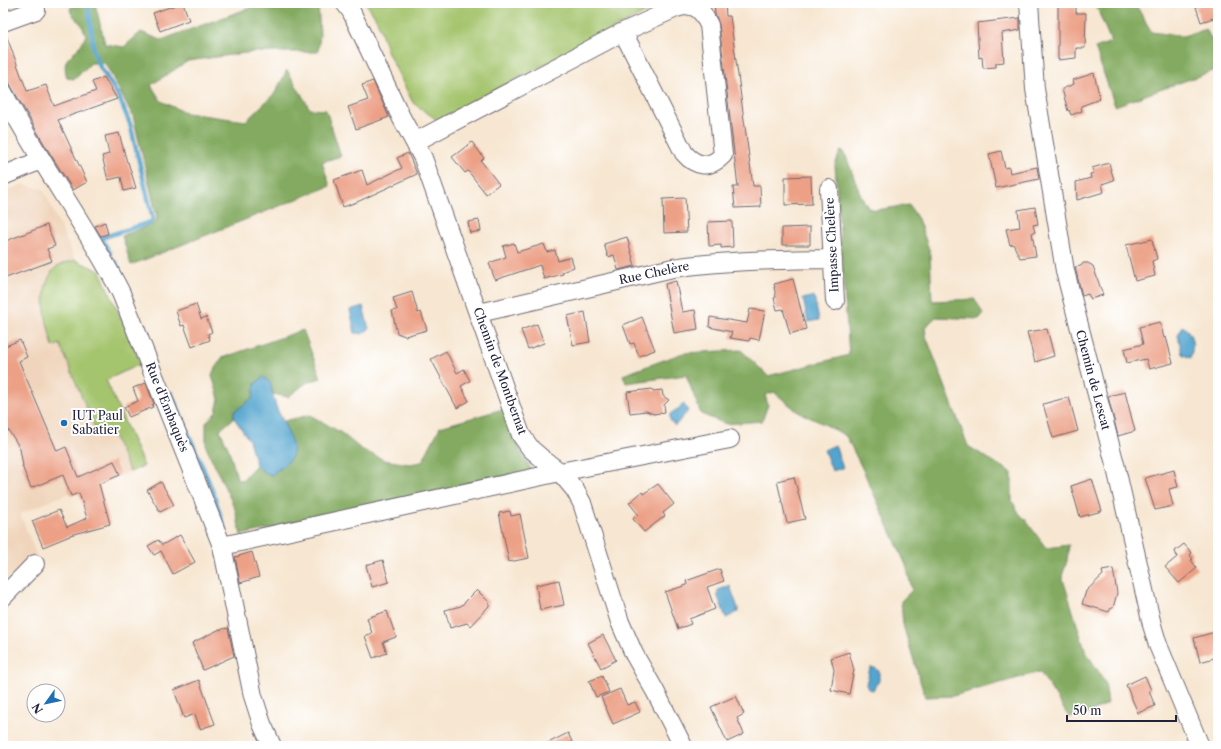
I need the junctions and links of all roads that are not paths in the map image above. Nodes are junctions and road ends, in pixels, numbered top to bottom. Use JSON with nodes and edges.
{"nodes":[{"id":1,"x":345,"y":3,"type":"edge"},
{"id":2,"x":1029,"y":3,"type":"edge"},
{"id":3,"x":36,"y":10,"type":"dead end"},
{"id":4,"x":3,"y":22,"type":"edge"},
{"id":5,"x":623,"y":32,"type":"junction"},
{"id":6,"x":3,"y":92,"type":"edge"},
{"id":7,"x":415,"y":142,"type":"junction"},
{"id":8,"x":41,"y":160,"type":"junction"},
{"id":9,"x":3,"y":176,"type":"edge"},
{"id":10,"x":829,"y":189,"type":"dead end"},
{"id":11,"x":833,"y":259,"type":"junction"},
{"id":12,"x":835,"y":301,"type":"dead end"},
{"id":13,"x":479,"y":313,"type":"junction"},
{"id":14,"x":730,"y":439,"type":"dead end"},
{"id":15,"x":560,"y":472,"type":"junction"},
{"id":16,"x":222,"y":546,"type":"junction"},
{"id":17,"x":35,"y":564,"type":"dead end"},
{"id":18,"x":3,"y":598,"type":"edge"},
{"id":19,"x":272,"y":746,"type":"edge"},
{"id":20,"x":683,"y":746,"type":"edge"},
{"id":21,"x":1200,"y":746,"type":"edge"}],
"edges":[{"from":1,"to":7,"type":"street","name":"Chemin de Montbernat"},
{"from":2,"to":21,"type":"street","name":"Chemin de Lescat"},
{"from":3,"to":4,"type":"street"},
{"from":5,"to":5,"type":"street"},
{"from":5,"to":7,"type":"street"},
{"from":6,"to":8,"type":"street","name":"Rue d'Embaquès"},
{"from":7,"to":13,"type":"street","name":"Chemin de Montbernat"},
{"from":8,"to":9,"type":"street"},
{"from":8,"to":16,"type":"street","name":"Rue d'Embaquès"},
{"from":10,"to":11,"type":"street","name":"Impasse Chelère"},
{"from":11,"to":12,"type":"street","name":"Impasse Chelère"},
{"from":11,"to":13,"type":"street","name":"Rue Chelère"},
{"from":13,"to":15,"type":"street","name":"Chemin de Montbernat"},
{"from":14,"to":15,"type":"street"},
{"from":15,"to":16,"type":"street"},
{"from":15,"to":20,"type":"street","name":"Chemin de Montbernat"},
{"from":16,"to":19,"type":"street","name":"Rue d'Embaquès"},
{"from":17,"to":18,"type":"street"}]}
